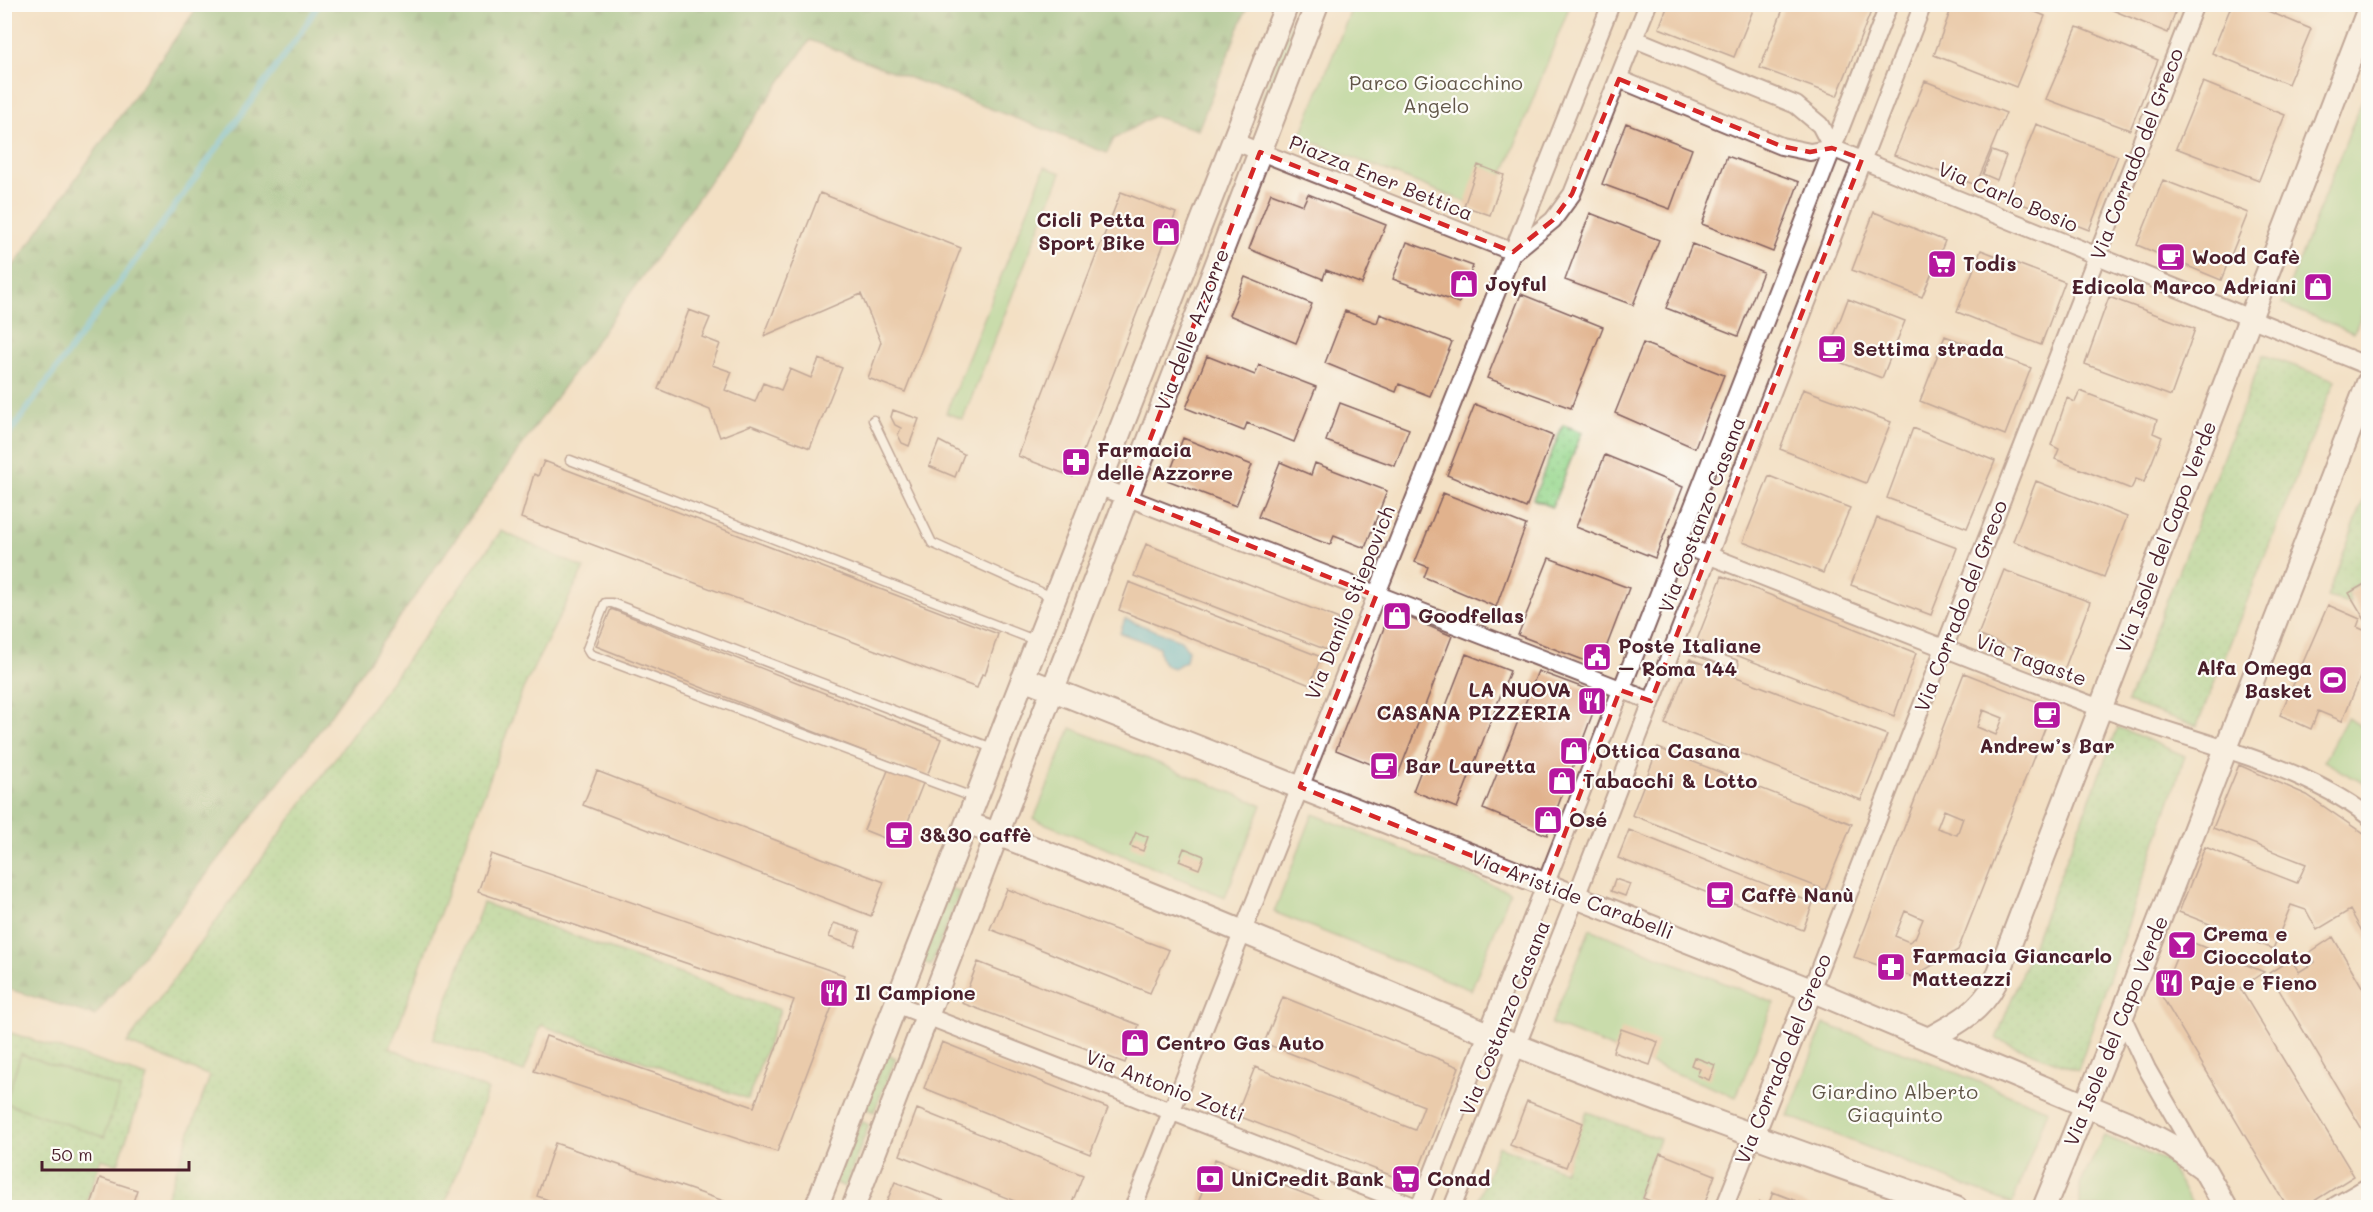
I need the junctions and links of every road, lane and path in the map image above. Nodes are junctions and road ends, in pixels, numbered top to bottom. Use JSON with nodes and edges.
{"nodes":[{"id":1,"x":1287,"y":4,"type":"edge"},
{"id":2,"x":1317,"y":4,"type":"edge"},
{"id":3,"x":1611,"y":4,"type":"edge"},
{"id":4,"x":1648,"y":4,"type":"edge"},
{"id":5,"x":1889,"y":4,"type":"edge"},
{"id":6,"x":1923,"y":4,"type":"edge"},
{"id":7,"x":2195,"y":4,"type":"edge"},
{"id":8,"x":2368,"y":11,"type":"edge"},
{"id":9,"x":1635,"y":39,"type":"junction"},
{"id":10,"x":1619,"y":80,"type":"junction"},
{"id":11,"x":1233,"y":141,"type":"junction"},
{"id":12,"x":1832,"y":147,"type":"junction"},
{"id":13,"x":1260,"y":152,"type":"junction"},
{"id":14,"x":1862,"y":159,"type":"junction"},
{"id":15,"x":1513,"y":252,"type":"junction"},
{"id":16,"x":2097,"y":257,"type":"junction"},
{"id":17,"x":2251,"y":319,"type":"junction"},
{"id":18,"x":2368,"y":366,"type":"edge"},
{"id":19,"x":2368,"y":383,"type":"edge"},
{"id":20,"x":873,"y":420,"type":"dead end"},
{"id":21,"x":570,"y":460,"type":"dead end"},
{"id":22,"x":1098,"y":486,"type":"junction"},
{"id":23,"x":1128,"y":497,"type":"junction"},
{"id":24,"x":1677,"y":543,"type":"junction"},
{"id":25,"x":1709,"y":555,"type":"junction"},
{"id":26,"x":1376,"y":596,"type":"junction"},
{"id":27,"x":1054,"y":598,"type":"junction"},
{"id":28,"x":1037,"y":642,"type":"junction"},
{"id":29,"x":1674,"y":644,"type":"junction"},
{"id":30,"x":1944,"y":650,"type":"junction"},
{"id":31,"x":1734,"y":664,"type":"dead end"},
{"id":32,"x":1023,"y":678,"type":"junction"},
{"id":33,"x":1054,"y":690,"type":"junction"},
{"id":34,"x":1620,"y":690,"type":"junction"},
{"id":35,"x":1651,"y":701,"type":"junction"},
{"id":36,"x":2099,"y":708,"type":"junction"},
{"id":37,"x":995,"y":750,"type":"junction"},
{"id":38,"x":2225,"y":750,"type":"junction"},
{"id":39,"x":1300,"y":787,"type":"junction"},
{"id":40,"x":976,"y":798,"type":"junction"},
{"id":41,"x":2368,"y":816,"type":"edge"},
{"id":42,"x":967,"y":823,"type":"junction"},
{"id":43,"x":999,"y":834,"type":"junction"},
{"id":44,"x":1545,"y":885,"type":"junction"},
{"id":45,"x":1576,"y":897,"type":"junction"},
{"id":46,"x":1244,"y":932,"type":"junction"},
{"id":47,"x":1811,"y":990,"type":"junction"},
{"id":48,"x":896,"y":1004,"type":"junction"},
{"id":49,"x":928,"y":1016,"type":"junction"},
{"id":50,"x":2122,"y":1016,"type":"junction"},
{"id":51,"x":1486,"y":1033,"type":"junction"},
{"id":52,"x":1930,"y":1038,"type":"junction"},
{"id":53,"x":1516,"y":1045,"type":"junction"},
{"id":54,"x":2087,"y":1105,"type":"junction"},
{"id":55,"x":1171,"y":1111,"type":"junction"},
{"id":56,"x":1752,"y":1137,"type":"junction"},
{"id":57,"x":2204,"y":1168,"type":"junction"},
{"id":58,"x":2368,"y":1190,"type":"edge"},
{"id":59,"x":816,"y":1208,"type":"edge"},
{"id":60,"x":853,"y":1208,"type":"edge"},
{"id":61,"x":1133,"y":1208,"type":"edge"},
{"id":62,"x":1419,"y":1208,"type":"edge"},
{"id":63,"x":1452,"y":1208,"type":"edge"},
{"id":64,"x":1724,"y":1208,"type":"edge"},
{"id":65,"x":1956,"y":1208,"type":"edge"},
{"id":66,"x":2044,"y":1208,"type":"edge"},
{"id":67,"x":2226,"y":1208,"type":"edge"},
{"id":68,"x":2337,"y":1208,"type":"edge"}],
"edges":[{"from":1,"to":11,"type":"street","name":"Via delle Azzorre"},
{"from":2,"to":13,"type":"street","name":"Via delle Azzorre"},
{"from":3,"to":15,"type":"street"},
{"from":4,"to":9,"type":"street"},
{"from":5,"to":12,"type":"street","name":"Via Costanzo Casana"},
{"from":6,"to":14,"type":"street","name":"Via Costanzo Casana"},
{"from":7,"to":16,"type":"street","name":"Via Corrado del Greco"},
{"from":8,"to":17,"type":"street","name":"Via Isole del Capo Verde"},
{"from":9,"to":10,"type":"street"},
{"from":9,"to":12,"type":"street"},
{"from":10,"to":12,"type":"street","name":"Via Carlo Bosio"},
{"from":10,"to":15,"type":"street"},
{"from":11,"to":13,"type":"street","name":"Piazza Ener Bettica"},
{"from":11,"to":22,"type":"street","name":"Via delle Azzorre"},
{"from":12,"to":14,"type":"street","name":"Via Carlo Bosio"},
{"from":12,"to":24,"type":"street","name":"Via Costanzo Casana"},
{"from":13,"to":15,"type":"street","name":"Piazza Ener Bettica"},
{"from":13,"to":23,"type":"street","name":"Via delle Azzorre"},
{"from":14,"to":16,"type":"street","name":"Via Carlo Bosio"},
{"from":14,"to":25,"type":"street","name":"Via Costanzo Casana"},
{"from":15,"to":26,"type":"street","name":"Via Danilo Stiepovich"},
{"from":16,"to":17,"type":"street","name":"Via Carlo Bosio"},
{"from":16,"to":30,"type":"street","name":"Via Corrado del Greco"},
{"from":17,"to":18,"type":"street","name":"Via Carlo Bosio"},
{"from":17,"to":36,"type":"street","name":"Via Isole del Capo Verde"},
{"from":19,"to":38,"type":"street","name":"Via Isole del Capo Verde"},
{"from":20,"to":27,"type":"lane"},
{"from":21,"to":28,"type":"lane"},
{"from":22,"to":23,"type":"street"},
{"from":22,"to":27,"type":"street","name":"Via delle Azzorre"},
{"from":23,"to":26,"type":"street"},
{"from":23,"to":33,"type":"street","name":"Via delle Azzorre"},
{"from":24,"to":25,"type":"street","name":"Via Tagaste"},
{"from":24,"to":34,"type":"street","name":"Via Costanzo Casana"},
{"from":25,"to":29,"type":"street","name":"Via Costanzo Casana"},
{"from":25,"to":30,"type":"street","name":"Via Tagaste"},
{"from":26,"to":34,"type":"street"},
{"from":26,"to":39,"type":"street","name":"Via Danilo Stiepovich"},
{"from":27,"to":28,"type":"street","name":"Via delle Azzorre"},
{"from":28,"to":32,"type":"street","name":"Via delle Azzorre"},
{"from":29,"to":31,"type":"lane"},
{"from":29,"to":35,"type":"street","name":"Via Costanzo Casana"},
{"from":30,"to":36,"type":"street","name":"Via Tagaste"},
{"from":30,"to":47,"type":"street","name":"Via Corrado del Greco"},
{"from":32,"to":33,"type":"street"},
{"from":32,"to":37,"type":"street","name":"Via delle Azzorre"},
{"from":33,"to":39,"type":"street","name":"Via Aristide Carabelli"},
{"from":33,"to":43,"type":"street","name":"Via delle Azzorre"},
{"from":34,"to":35,"type":"street"},
{"from":34,"to":44,"type":"street","name":"Via Costanzo Casana"},
{"from":35,"to":45,"type":"street","name":"Via Costanzo Casana"},
{"from":36,"to":38,"type":"street","name":"Via Tagaste"},
{"from":36,"to":52,"type":"street","name":"Via Isole del Capo Verde"},
{"from":37,"to":40,"type":"street","name":"Via delle Azzorre"},
{"from":37,"to":40,"type":"lane"},
{"from":38,"to":41,"type":"street","name":"Via Tagaste"},
{"from":38,"to":50,"type":"street","name":"Via Isole del Capo Verde"},
{"from":39,"to":44,"type":"street","name":"Via Aristide Carabelli"},
{"from":39,"to":46,"type":"street","name":"Via Danilo Stiepovich"},
{"from":40,"to":42,"type":"street","name":"Via delle Azzorre"},
{"from":42,"to":43,"type":"street"},
{"from":42,"to":48,"type":"street","name":"Via delle Azzorre"},
{"from":43,"to":46,"type":"street"},
{"from":43,"to":49,"type":"street","name":"Via delle Azzorre"},
{"from":44,"to":45,"type":"street","name":"Via Aristide Carabelli"},
{"from":44,"to":51,"type":"street","name":"Via Costanzo Casana"},
{"from":45,"to":47,"type":"street","name":"Via Aristide Carabelli"},
{"from":45,"to":53,"type":"street","name":"Via Costanzo Casana"},
{"from":46,"to":51,"type":"street"},
{"from":46,"to":55,"type":"street","name":"Via Danilo Stiepovich"},
{"from":47,"to":52,"type":"street","name":"Via Aristide Carabelli"},
{"from":47,"to":56,"type":"street","name":"Via Corrado del Greco"},
{"from":48,"to":49,"type":"street","name":"Via Antonio Zotti"},
{"from":48,"to":59,"type":"street","name":"Via delle Azzorre"},
{"from":49,"to":55,"type":"street","name":"Via Antonio Zotti"},
{"from":49,"to":60,"type":"street","name":"Via delle Azzorre"},
{"from":50,"to":54,"type":"street","name":"Via Isole del Capo Verde"},
{"from":50,"to":57,"type":"street"},
{"from":51,"to":53,"type":"street"},
{"from":51,"to":62,"type":"street","name":"Via Costanzo Casana"},
{"from":52,"to":54,"type":"street","name":"Via Aristide Carabelli"},
{"from":53,"to":56,"type":"street"},
{"from":53,"to":63,"type":"street","name":"Via Costanzo Casana"},
{"from":54,"to":57,"type":"street","name":"Via Aristide Carabelli"},
{"from":54,"to":66,"type":"street","name":"Via Isole del Capo Verde"},
{"from":55,"to":61,"type":"street","name":"Via Danilo Stiepovich"},
{"from":55,"to":62,"type":"street","name":"Via Antonio Zotti"},
{"from":56,"to":64,"type":"street","name":"Via Corrado del Greco"},
{"from":56,"to":65,"type":"street"},
{"from":57,"to":67,"type":"street"},
{"from":58,"to":68,"type":"street"}]}
